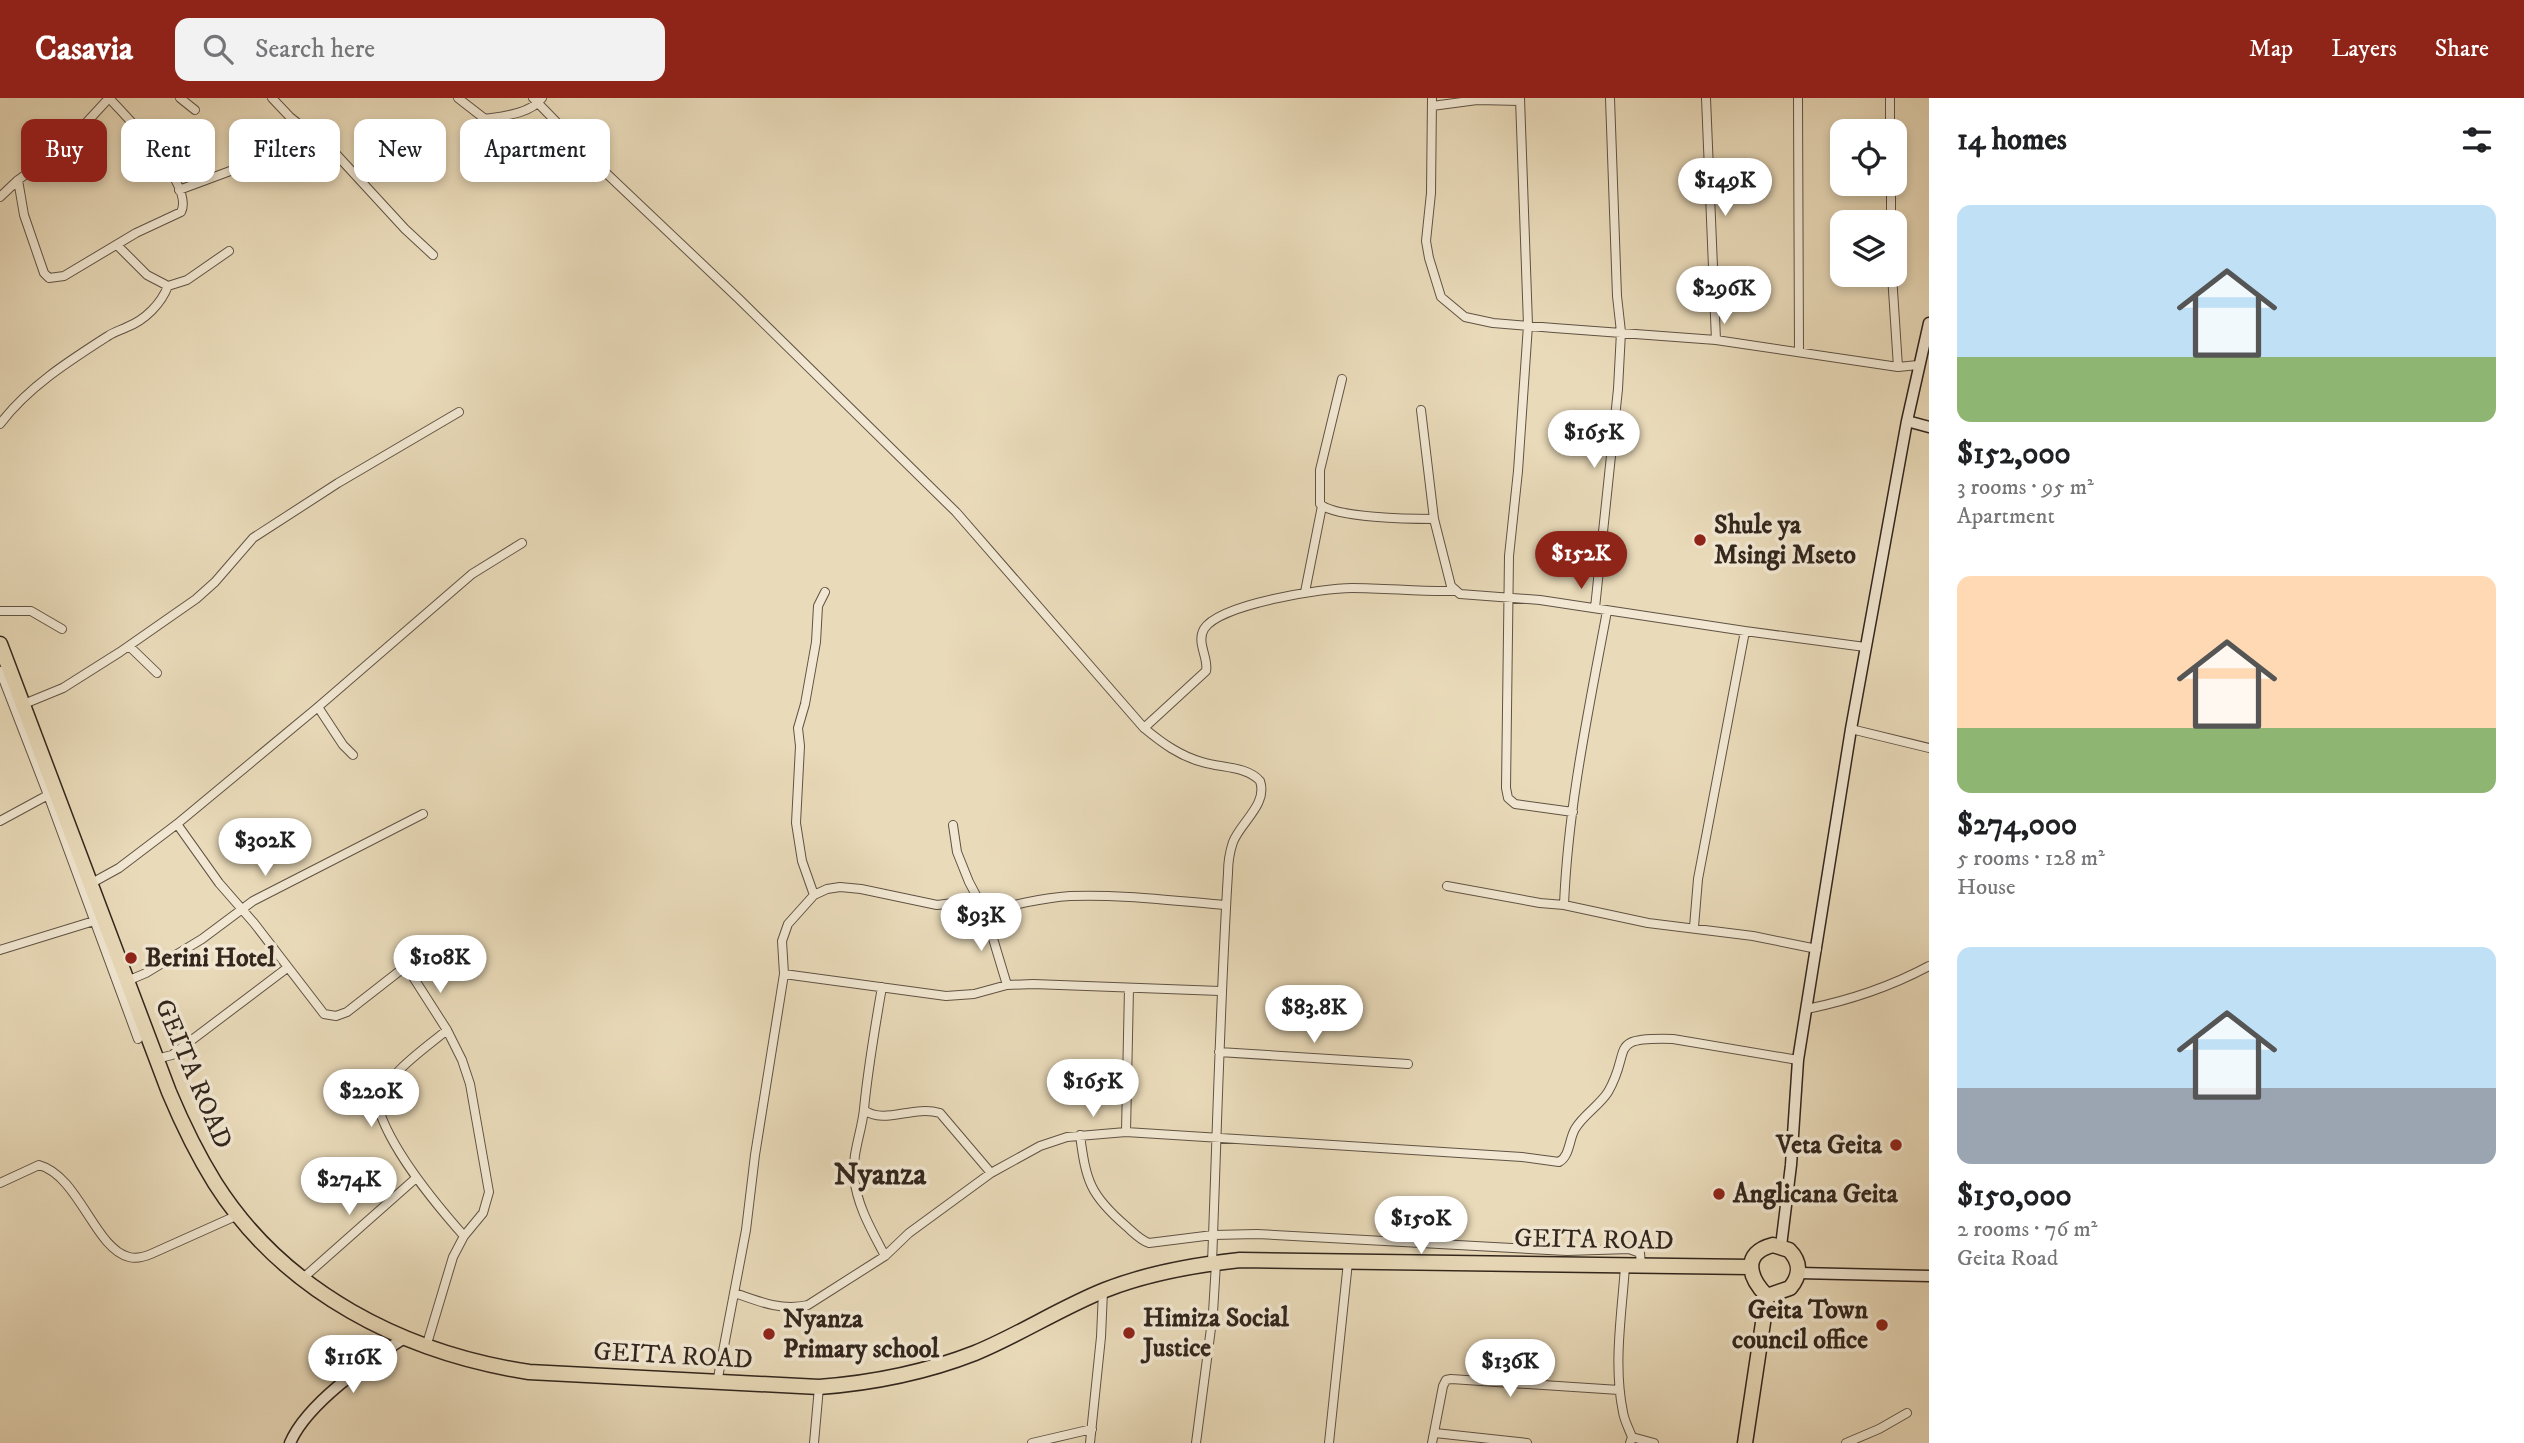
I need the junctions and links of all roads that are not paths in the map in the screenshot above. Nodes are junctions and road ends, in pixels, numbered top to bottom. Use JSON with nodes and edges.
{"nodes":[{"id":1,"x":109,"y":98,"type":"edge"},
{"id":2,"x":180,"y":98,"type":"edge"},
{"id":3,"x":272,"y":98,"type":"edge"},
{"id":4,"x":458,"y":98,"type":"edge"},
{"id":5,"x":1610,"y":98,"type":"edge"},
{"id":6,"x":1706,"y":98,"type":"edge"},
{"id":7,"x":1798,"y":98,"type":"edge"},
{"id":8,"x":1890,"y":98,"type":"edge"},
{"id":9,"x":1520,"y":99,"type":"edge"},
{"id":10,"x":539,"y":102,"type":"edge"},
{"id":11,"x":1432,"y":102,"type":"edge"},
{"id":12,"x":195,"y":110,"type":"dead end"},
{"id":13,"x":294,"y":119,"type":"edge"},
{"id":14,"x":1890,"y":119,"type":"edge"},
{"id":15,"x":340,"y":157,"type":"edge"},
{"id":16,"x":229,"y":171,"type":"edge"},
{"id":17,"x":18,"y":180,"type":"junction"},
{"id":18,"x":179,"y":190,"type":"junction"},
{"id":19,"x":0,"y":197,"type":"edge"},
{"id":20,"x":117,"y":246,"type":"junction"},
{"id":21,"x":229,"y":251,"type":"dead end"},
{"id":22,"x":433,"y":255,"type":"dead end"},
{"id":23,"x":168,"y":286,"type":"junction"},
{"id":24,"x":1893,"y":287,"type":"edge"},
{"id":25,"x":1929,"y":323,"type":"edge"},
{"id":26,"x":1528,"y":326,"type":"junction"},
{"id":27,"x":1621,"y":332,"type":"junction"},
{"id":28,"x":1716,"y":340,"type":"junction"},
{"id":29,"x":1799,"y":351,"type":"junction"},
{"id":30,"x":1919,"y":365,"type":"junction"},
{"id":31,"x":1898,"y":367,"type":"junction"},
{"id":32,"x":1342,"y":379,"type":"dead end"},
{"id":33,"x":1421,"y":410,"type":"dead end"},
{"id":34,"x":459,"y":412,"type":"dead end"},
{"id":35,"x":1907,"y":421,"type":"junction"},
{"id":36,"x":0,"y":424,"type":"edge"},
{"id":37,"x":1929,"y":427,"type":"edge"},
{"id":38,"x":1322,"y":506,"type":"junction"},
{"id":39,"x":1434,"y":519,"type":"junction"},
{"id":40,"x":522,"y":543,"type":"dead end"},
{"id":41,"x":825,"y":592,"type":"dead end"},
{"id":42,"x":1305,"y":592,"type":"junction"},
{"id":43,"x":1455,"y":592,"type":"junction"},
{"id":44,"x":1508,"y":598,"type":"junction"},
{"id":45,"x":1595,"y":608,"type":"junction"},
{"id":46,"x":0,"y":611,"type":"edge"},
{"id":47,"x":1607,"y":611,"type":"junction"},
{"id":48,"x":62,"y":629,"type":"dead end"},
{"id":49,"x":1745,"y":631,"type":"junction"},
{"id":50,"x":0,"y":644,"type":"edge"},
{"id":51,"x":130,"y":646,"type":"junction"},
{"id":52,"x":1865,"y":647,"type":"junction"},
{"id":53,"x":0,"y":671,"type":"edge"},
{"id":54,"x":157,"y":673,"type":"dead end"},
{"id":55,"x":24,"y":704,"type":"junction"},
{"id":56,"x":318,"y":707,"type":"junction"},
{"id":57,"x":1144,"y":729,"type":"junction"},
{"id":58,"x":1851,"y":729,"type":"junction"},
{"id":59,"x":1929,"y":748,"type":"edge"},
{"id":60,"x":353,"y":755,"type":"dead end"},
{"id":61,"x":48,"y":794,"type":"junction"},
{"id":62,"x":1573,"y":812,"type":"junction"},
{"id":63,"x":422,"y":814,"type":"dead end"},
{"id":64,"x":0,"y":821,"type":"edge"},
{"id":65,"x":177,"y":824,"type":"junction"},
{"id":66,"x":953,"y":825,"type":"dead end"},
{"id":67,"x":90,"y":884,"type":"junction"},
{"id":68,"x":1447,"y":886,"type":"dead end"},
{"id":69,"x":814,"y":895,"type":"junction"},
{"id":70,"x":977,"y":900,"type":"junction"},
{"id":71,"x":1226,"y":905,"type":"junction"},
{"id":72,"x":1564,"y":905,"type":"junction"},
{"id":73,"x":242,"y":908,"type":"junction"},
{"id":74,"x":985,"y":912,"type":"junction"},
{"id":75,"x":94,"y":922,"type":"junction"},
{"id":76,"x":1694,"y":927,"type":"junction"},
{"id":77,"x":1817,"y":949,"type":"junction"},
{"id":78,"x":0,"y":950,"type":"edge"},
{"id":79,"x":1929,"y":966,"type":"edge"},
{"id":80,"x":287,"y":968,"type":"junction"},
{"id":81,"x":784,"y":974,"type":"junction"},
{"id":82,"x":127,"y":981,"type":"junction"},
{"id":83,"x":1007,"y":985,"type":"junction"},
{"id":84,"x":882,"y":987,"type":"junction"},
{"id":85,"x":1129,"y":988,"type":"junction"},
{"id":86,"x":1220,"y":991,"type":"junction"},
{"id":87,"x":1807,"y":1009,"type":"junction"},
{"id":88,"x":447,"y":1030,"type":"junction"},
{"id":89,"x":138,"y":1039,"type":"dead end"},
{"id":90,"x":1219,"y":1052,"type":"junction"},
{"id":91,"x":156,"y":1059,"type":"junction"},
{"id":92,"x":1798,"y":1060,"type":"junction"},
{"id":93,"x":1408,"y":1064,"type":"dead end"},
{"id":94,"x":864,"y":1110,"type":"junction"},
{"id":95,"x":1126,"y":1132,"type":"junction"},
{"id":96,"x":1080,"y":1135,"type":"junction"},
{"id":97,"x":1218,"y":1137,"type":"junction"},
{"id":98,"x":991,"y":1173,"type":"junction"},
{"id":99,"x":416,"y":1178,"type":"junction"},
{"id":100,"x":0,"y":1184,"type":"edge"},
{"id":101,"x":238,"y":1215,"type":"junction"},
{"id":102,"x":1213,"y":1235,"type":"junction"},
{"id":103,"x":464,"y":1236,"type":"junction"},
{"id":104,"x":1781,"y":1246,"type":"junction"},
{"id":105,"x":885,"y":1256,"type":"junction"},
{"id":106,"x":1348,"y":1262,"type":"junction"},
{"id":107,"x":1214,"y":1263,"type":"junction"},
{"id":108,"x":1641,"y":1265,"type":"junction"},
{"id":109,"x":1625,"y":1266,"type":"junction"},
{"id":110,"x":1750,"y":1267,"type":"junction"},
{"id":111,"x":1799,"y":1273,"type":"junction"},
{"id":112,"x":1929,"y":1276,"type":"edge"},
{"id":113,"x":302,"y":1279,"type":"junction"},
{"id":114,"x":1103,"y":1291,"type":"junction"},
{"id":115,"x":735,"y":1293,"type":"junction"},
{"id":116,"x":1767,"y":1296,"type":"junction"},
{"id":117,"x":404,"y":1338,"type":"junction"},
{"id":118,"x":426,"y":1347,"type":"junction"},
{"id":119,"x":717,"y":1383,"type":"junction"},
{"id":120,"x":819,"y":1387,"type":"junction"},
{"id":121,"x":1619,"y":1390,"type":"junction"},
{"id":122,"x":1907,"y":1413,"type":"dead end"},
{"id":123,"x":1092,"y":1429,"type":"junction"},
{"id":124,"x":1435,"y":1433,"type":"junction"},
{"id":125,"x":1631,"y":1440,"type":"edge"},
{"id":126,"x":290,"y":1443,"type":"edge"},
{"id":127,"x":814,"y":1443,"type":"edge"},
{"id":128,"x":1032,"y":1443,"type":"edge"},
{"id":129,"x":1090,"y":1443,"type":"edge"},
{"id":130,"x":1196,"y":1443,"type":"edge"},
{"id":131,"x":1329,"y":1443,"type":"edge"},
{"id":132,"x":1432,"y":1443,"type":"edge"},
{"id":133,"x":1527,"y":1443,"type":"edge"},
{"id":134,"x":1654,"y":1443,"type":"edge"},
{"id":135,"x":1745,"y":1443,"type":"edge"},
{"id":136,"x":1846,"y":1443,"type":"edge"}],
"edges":[{"from":1,"to":17,"type":"street"},
{"from":1,"to":18,"type":"street"},
{"from":2,"to":12,"type":"street"},
{"from":3,"to":13,"type":"street"},
{"from":4,"to":10,"type":"street"},
{"from":5,"to":27,"type":"street"},
{"from":6,"to":28,"type":"street"},
{"from":7,"to":29,"type":"street"},
{"from":8,"to":14,"type":"street"},
{"from":9,"to":11,"type":"street"},
{"from":9,"to":26,"type":"street"},
{"from":10,"to":57,"type":"street"},
{"from":11,"to":26,"type":"street"},
{"from":15,"to":22,"type":"street"},
{"from":16,"to":18,"type":"street"},
{"from":17,"to":19,"type":"street"},
{"from":17,"to":20,"type":"street"},
{"from":18,"to":20,"type":"street"},
{"from":20,"to":23,"type":"street"},
{"from":21,"to":23,"type":"street"},
{"from":23,"to":36,"type":"street"},
{"from":24,"to":31,"type":"street"},
{"from":25,"to":30,"type":"street"},
{"from":26,"to":27,"type":"street"},
{"from":26,"to":44,"type":"street"},
{"from":27,"to":28,"type":"street"},
{"from":27,"to":45,"type":"street"},
{"from":28,"to":29,"type":"street"},
{"from":29,"to":31,"type":"street"},
{"from":30,"to":31,"type":"street"},
{"from":30,"to":35,"type":"street"},
{"from":32,"to":38,"type":"street"},
{"from":33,"to":39,"type":"street"},
{"from":34,"to":51,"type":"street"},
{"from":35,"to":37,"type":"street"},
{"from":35,"to":52,"type":"street"},
{"from":38,"to":39,"type":"street"},
{"from":38,"to":42,"type":"street"},
{"from":39,"to":43,"type":"street"},
{"from":40,"to":56,"type":"street"},
{"from":41,"to":69,"type":"street"},
{"from":42,"to":43,"type":"street"},
{"from":42,"to":57,"type":"street"},
{"from":43,"to":44,"type":"street"},
{"from":44,"to":45,"type":"street"},
{"from":44,"to":62,"type":"street"},
{"from":45,"to":47,"type":"street"},
{"from":46,"to":48,"type":"street"},
{"from":47,"to":49,"type":"street"},
{"from":47,"to":62,"type":"street"},
{"from":49,"to":52,"type":"street"},
{"from":49,"to":76,"type":"street"},
{"from":50,"to":55,"type":"highway","name":"GEITA ROAD"},
{"from":51,"to":54,"type":"street"},
{"from":51,"to":55,"type":"street"},
{"from":52,"to":58,"type":"street"},
{"from":53,"to":61,"type":"street"},
{"from":55,"to":67,"type":"highway","name":"GEITA ROAD"},
{"from":56,"to":60,"type":"street"},
{"from":56,"to":65,"type":"street"},
{"from":57,"to":71,"type":"street"},
{"from":58,"to":59,"type":"street"},
{"from":58,"to":77,"type":"street"},
{"from":61,"to":64,"type":"street"},
{"from":61,"to":75,"type":"street"},
{"from":62,"to":72,"type":"street"},
{"from":63,"to":73,"type":"street"},
{"from":65,"to":67,"type":"street"},
{"from":65,"to":73,"type":"street"},
{"from":66,"to":70,"type":"street"},
{"from":67,"to":82,"type":"highway","name":"GEITA ROAD"},
{"from":68,"to":72,"type":"street"},
{"from":69,"to":70,"type":"street"},
{"from":69,"to":81,"type":"street"},
{"from":70,"to":74,"type":"street"},
{"from":71,"to":74,"type":"street"},
{"from":71,"to":86,"type":"street"},
{"from":72,"to":76,"type":"street"},
{"from":73,"to":80,"type":"street"},
{"from":73,"to":82,"type":"street"},
{"from":74,"to":83,"type":"street"},
{"from":75,"to":78,"type":"street"},
{"from":75,"to":89,"type":"street"},
{"from":76,"to":77,"type":"street"},
{"from":77,"to":87,"type":"street"},
{"from":79,"to":87,"type":"street"},
{"from":80,"to":88,"type":"street"},
{"from":80,"to":91,"type":"street"},
{"from":81,"to":84,"type":"street"},
{"from":81,"to":115,"type":"street"},
{"from":82,"to":91,"type":"highway","name":"GEITA ROAD"},
{"from":83,"to":84,"type":"street"},
{"from":83,"to":85,"type":"street"},
{"from":84,"to":94,"type":"street"},
{"from":85,"to":86,"type":"street"},
{"from":85,"to":95,"type":"street"},
{"from":86,"to":90,"type":"street"},
{"from":87,"to":92,"type":"street"},
{"from":88,"to":99,"type":"street"},
{"from":88,"to":103,"type":"street"},
{"from":90,"to":93,"type":"street"},
{"from":90,"to":97,"type":"street"},
{"from":91,"to":101,"type":"highway","name":"GEITA ROAD"},
{"from":92,"to":97,"type":"street"},
{"from":92,"to":104,"type":"street"},
{"from":94,"to":98,"type":"street"},
{"from":94,"to":105,"type":"street"},
{"from":95,"to":96,"type":"street"},
{"from":95,"to":97,"type":"street"},
{"from":96,"to":98,"type":"street"},
{"from":96,"to":102,"type":"street"},
{"from":97,"to":102,"type":"street"},
{"from":98,"to":105,"type":"street"},
{"from":99,"to":103,"type":"street"},
{"from":99,"to":113,"type":"street"},
{"from":100,"to":101,"type":"street"},
{"from":101,"to":113,"type":"highway","name":"GEITA ROAD"},
{"from":102,"to":107,"type":"street"},
{"from":102,"to":108,"type":"street"},
{"from":103,"to":118,"type":"street"},
{"from":104,"to":110,"type":"highway"},
{"from":104,"to":111,"type":"highway"},
{"from":105,"to":115,"type":"street"},
{"from":106,"to":107,"type":"highway","name":"GEITA ROAD"},
{"from":106,"to":109,"type":"highway","name":"GEITA ROAD"},
{"from":106,"to":131,"type":"street"},
{"from":107,"to":114,"type":"highway","name":"GEITA ROAD"},
{"from":107,"to":130,"type":"street"},
{"from":108,"to":109,"type":"highway","name":"GEITA ROAD"},
{"from":108,"to":110,"type":"highway","name":"GEITA ROAD"},
{"from":109,"to":121,"type":"street"},
{"from":110,"to":116,"type":"highway"},
{"from":111,"to":112,"type":"street"},
{"from":111,"to":116,"type":"highway"},
{"from":113,"to":117,"type":"highway","name":"GEITA ROAD"},
{"from":114,"to":120,"type":"highway","name":"GEITA ROAD"},
{"from":114,"to":123,"type":"street"},
{"from":115,"to":119,"type":"street"},
{"from":116,"to":135,"type":"highway"},
{"from":117,"to":118,"type":"highway","name":"GEITA ROAD"},
{"from":117,"to":126,"type":"street"},
{"from":118,"to":119,"type":"highway","name":"GEITA ROAD"},
{"from":119,"to":120,"type":"highway","name":"GEITA ROAD"},
{"from":120,"to":127,"type":"street"},
{"from":121,"to":124,"type":"street"},
{"from":121,"to":125,"type":"street"},
{"from":122,"to":136,"type":"street"},
{"from":123,"to":128,"type":"street"},
{"from":123,"to":129,"type":"street"},
{"from":124,"to":132,"type":"street"},
{"from":124,"to":133,"type":"street"},
{"from":125,"to":134,"type":"street"}]}
